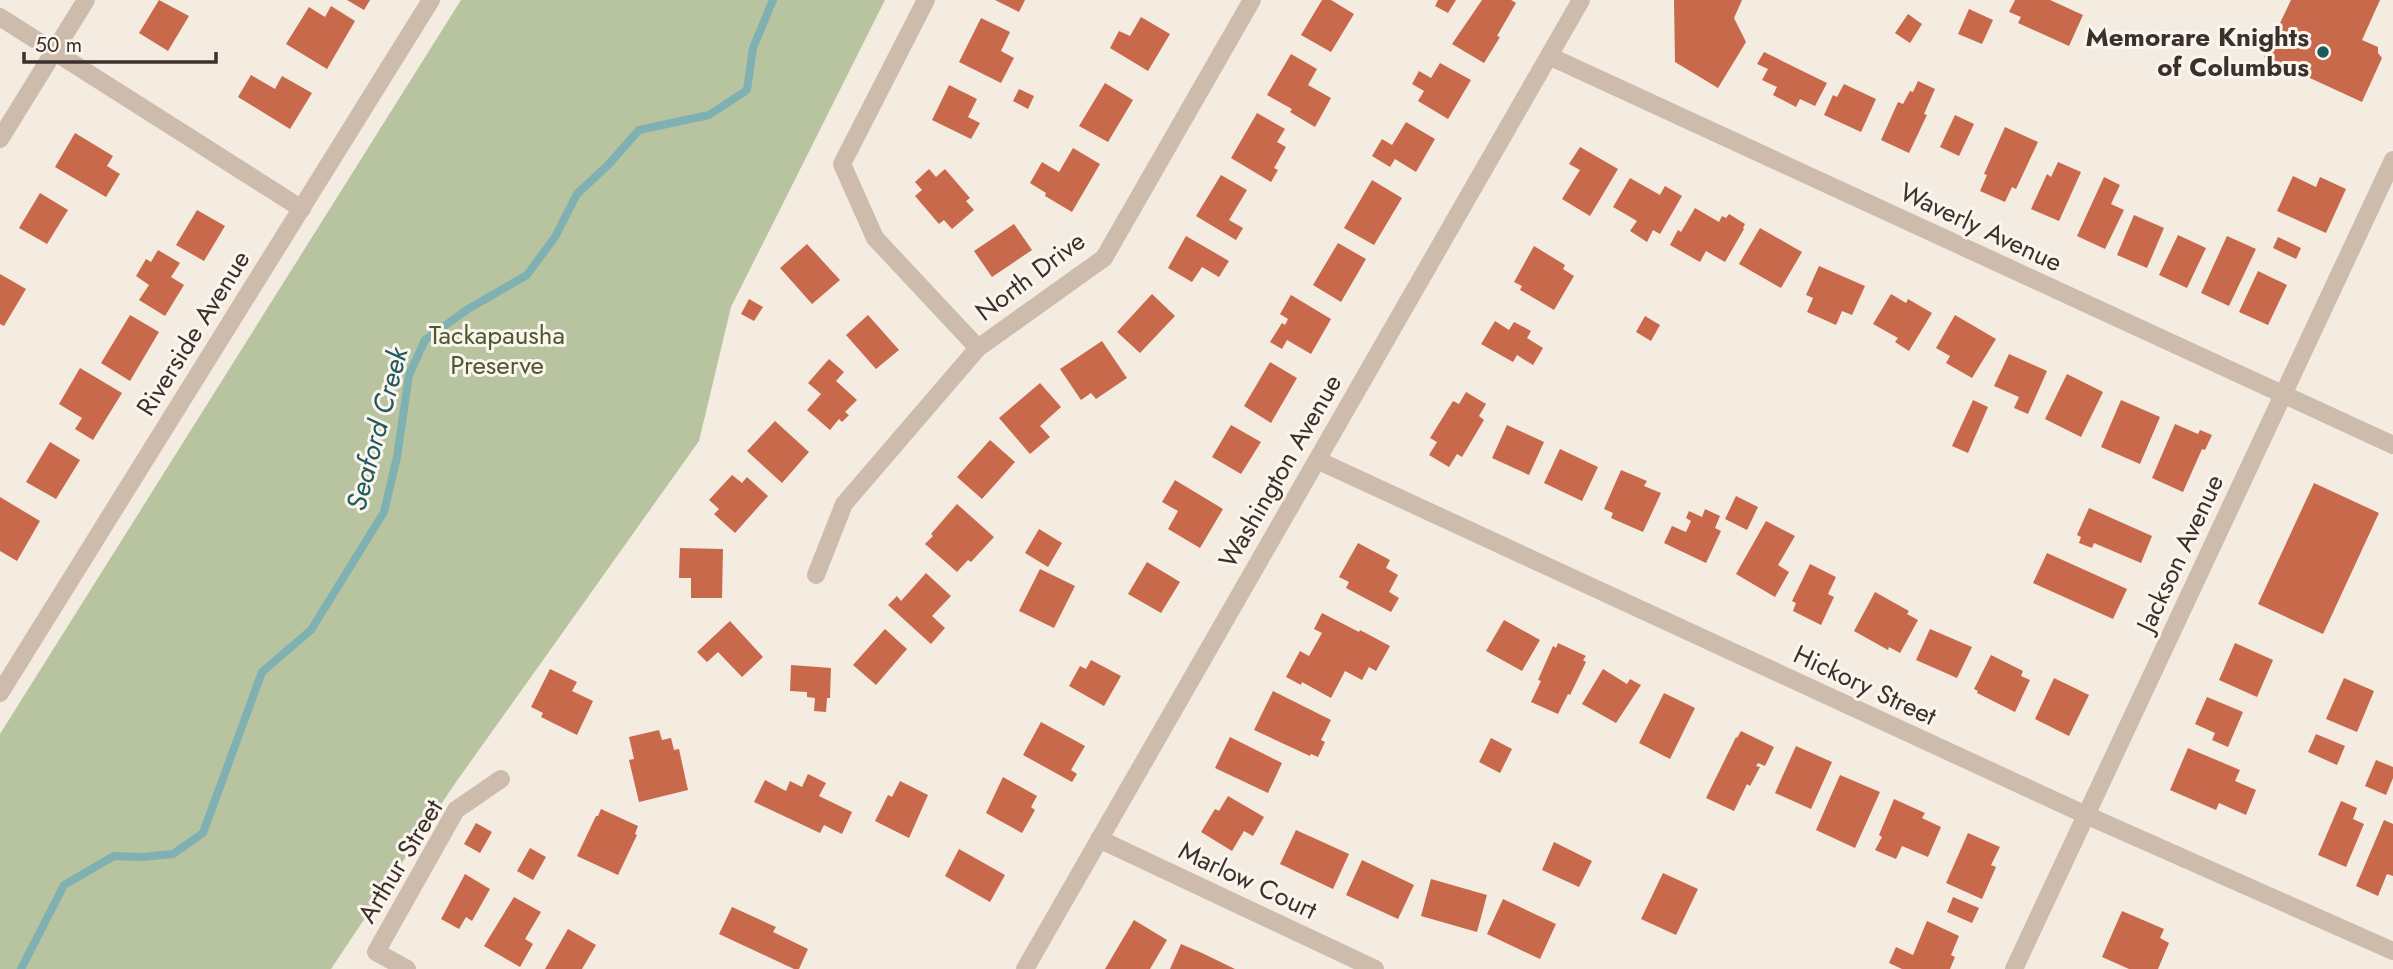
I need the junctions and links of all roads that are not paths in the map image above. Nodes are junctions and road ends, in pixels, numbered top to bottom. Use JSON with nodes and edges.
{"nodes":[{"id":1,"x":86,"y":0,"type":"edge"},
{"id":2,"x":431,"y":0,"type":"edge"},
{"id":3,"x":926,"y":0,"type":"edge"},
{"id":4,"x":1252,"y":0,"type":"edge"},
{"id":5,"x":1581,"y":0,"type":"edge"},
{"id":6,"x":0,"y":17,"type":"edge"},
{"id":7,"x":55,"y":51,"type":"junction"},
{"id":8,"x":1549,"y":56,"type":"junction"},
{"id":9,"x":0,"y":139,"type":"edge"},
{"id":10,"x":2393,"y":160,"type":"edge"},
{"id":11,"x":302,"y":209,"type":"junction"},
{"id":12,"x":978,"y":348,"type":"junction"},
{"id":13,"x":2283,"y":395,"type":"junction"},
{"id":14,"x":2393,"y":445,"type":"edge"},
{"id":15,"x":1317,"y":460,"type":"junction"},
{"id":16,"x":816,"y":575,"type":"dead end"},
{"id":17,"x":0,"y":693,"type":"edge"},
{"id":18,"x":501,"y":779,"type":"dead end"},
{"id":19,"x":2086,"y":815,"type":"junction"},
{"id":20,"x":1099,"y":839,"type":"junction"},
{"id":21,"x":2393,"y":951,"type":"edge"},
{"id":22,"x":407,"y":969,"type":"edge"},
{"id":23,"x":1025,"y":969,"type":"edge"},
{"id":24,"x":1375,"y":969,"type":"edge"},
{"id":25,"x":2014,"y":969,"type":"edge"}],
"edges":[{"from":1,"to":7,"type":"street"},
{"from":2,"to":11,"type":"street","name":"Riverside Avenue"},
{"from":3,"to":12,"type":"street"},
{"from":4,"to":12,"type":"street","name":"North Drive"},
{"from":5,"to":8,"type":"street","name":"Washington Avenue"},
{"from":6,"to":7,"type":"street"},
{"from":7,"to":9,"type":"street"},
{"from":7,"to":11,"type":"street"},
{"from":8,"to":13,"type":"street","name":"Waverly Avenue"},
{"from":8,"to":15,"type":"street","name":"Washington Avenue"},
{"from":10,"to":13,"type":"street","name":"Jackson Avenue"},
{"from":11,"to":17,"type":"street","name":"Riverside Avenue"},
{"from":12,"to":16,"type":"street","name":"North Drive"},
{"from":13,"to":14,"type":"street","name":"Waverly Avenue"},
{"from":13,"to":19,"type":"street","name":"Jackson Avenue"},
{"from":15,"to":19,"type":"street","name":"Hickory Street"},
{"from":15,"to":20,"type":"street","name":"Washington Avenue"},
{"from":18,"to":22,"type":"street","name":"Arthur Street"},
{"from":19,"to":21,"type":"street","name":"Hickory Street"},
{"from":19,"to":25,"type":"street","name":"Jackson Avenue"},
{"from":20,"to":23,"type":"street","name":"Washington Avenue"},
{"from":20,"to":24,"type":"street","name":"Marlow Court"}]}
